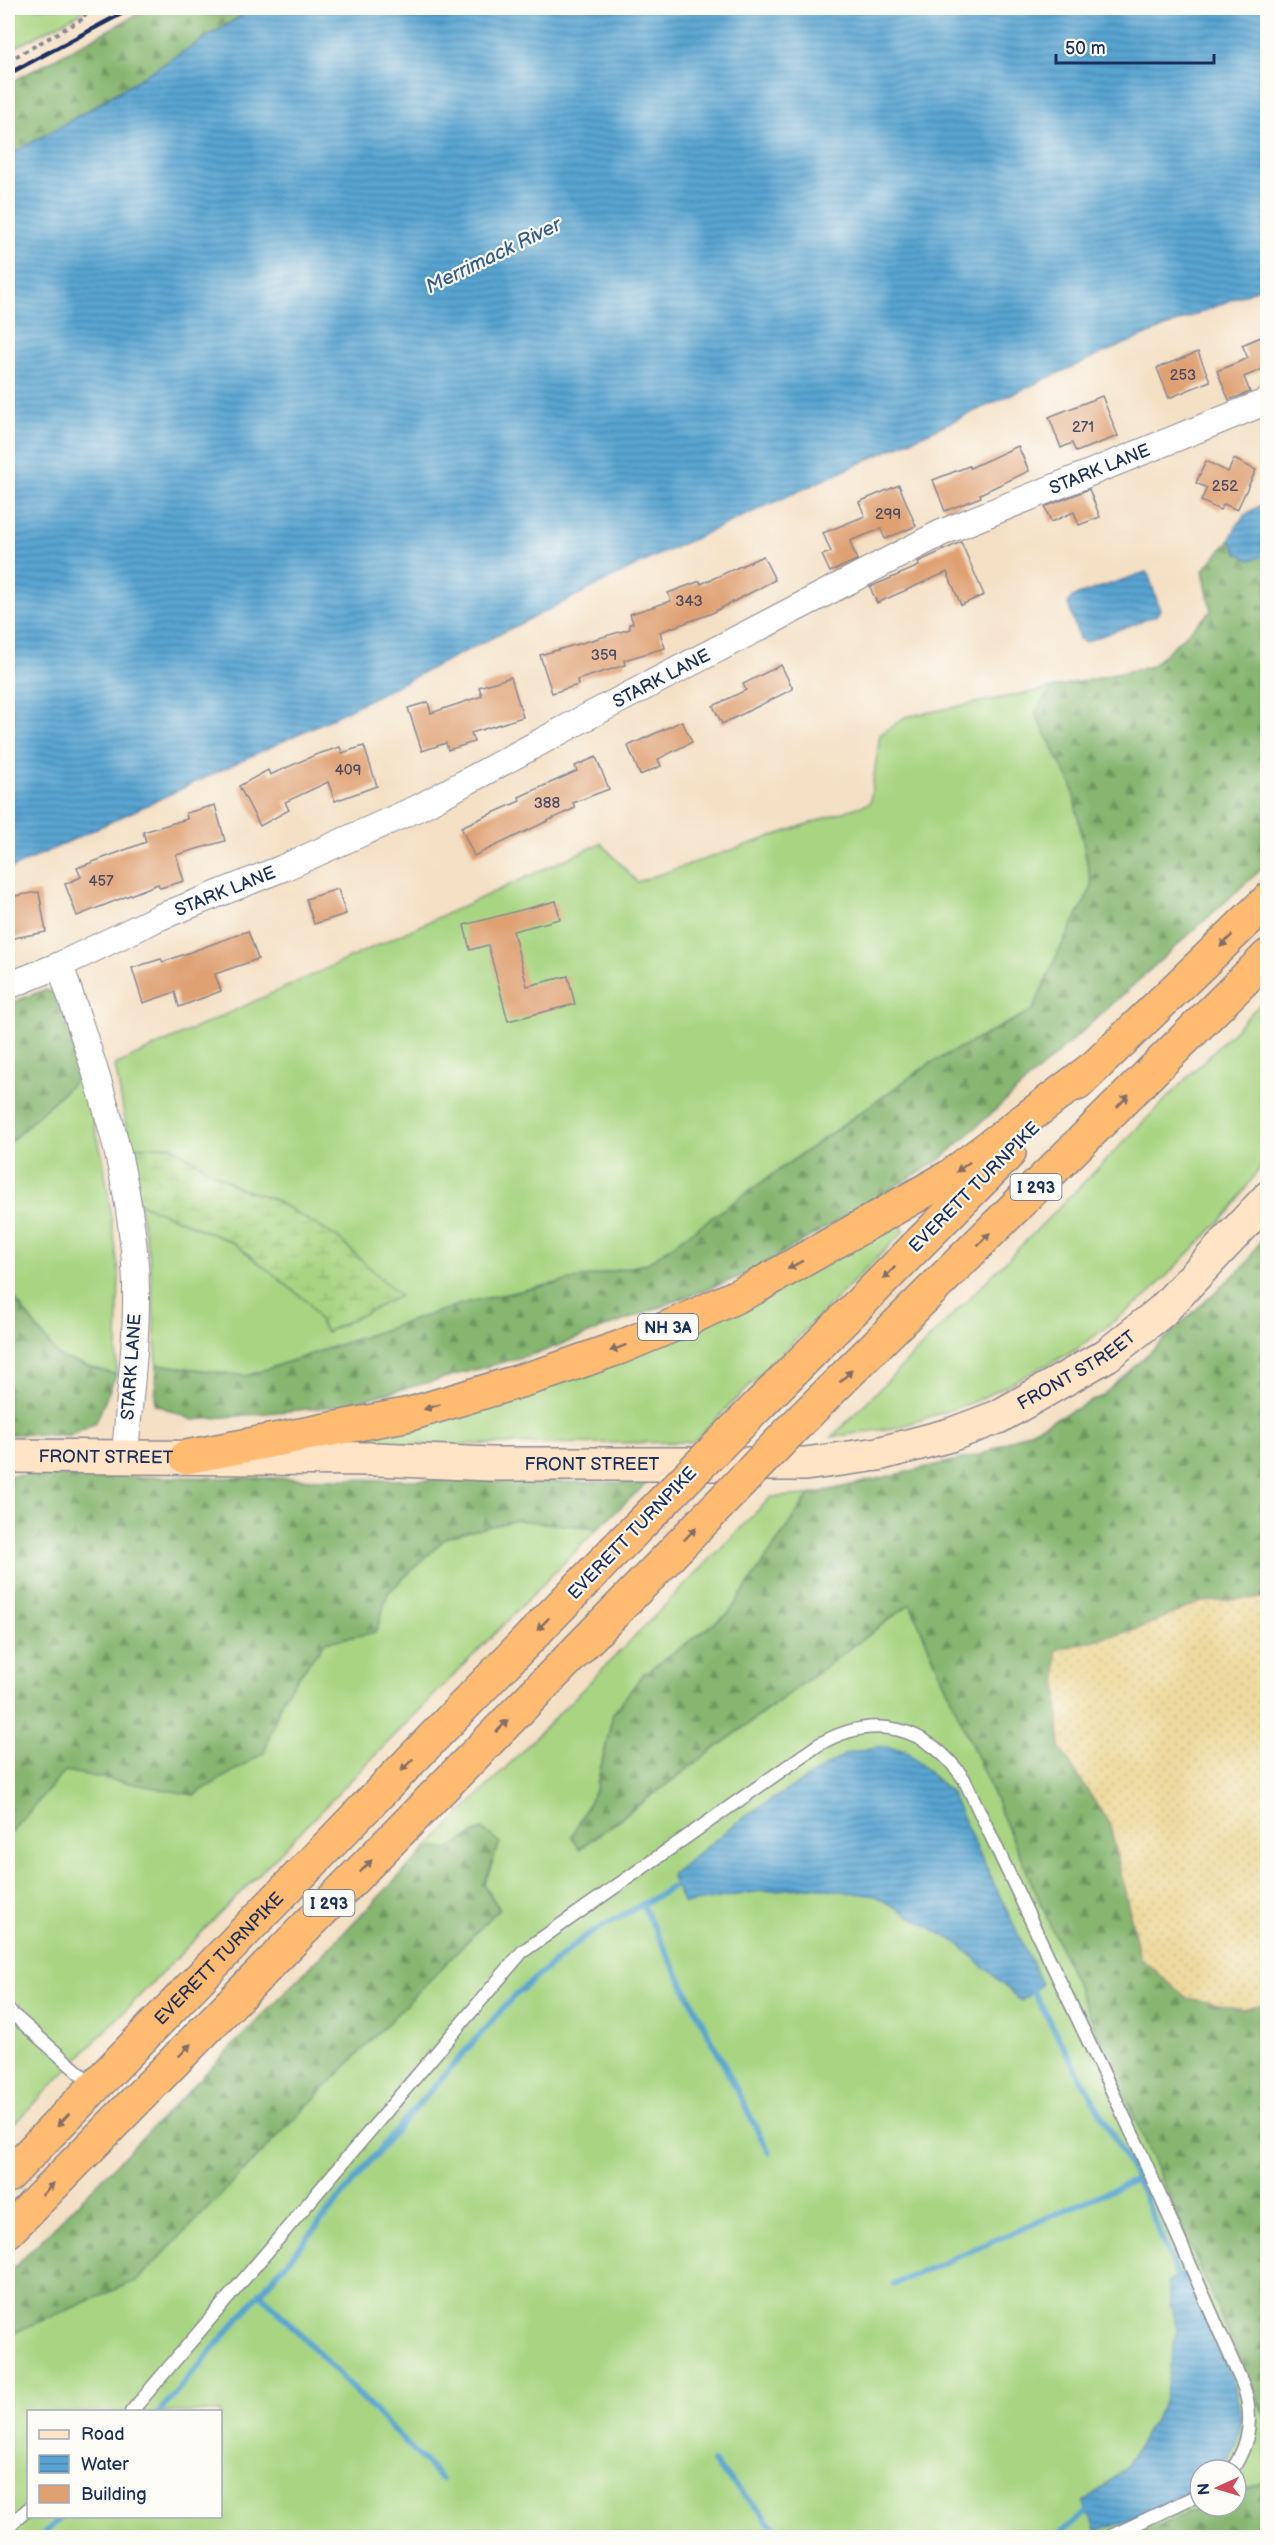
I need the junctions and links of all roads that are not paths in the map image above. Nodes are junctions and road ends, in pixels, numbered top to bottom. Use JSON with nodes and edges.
{"nodes":[{"id":1,"x":1268,"y":401,"type":"edge"},
{"id":2,"x":1268,"y":900,"type":"edge"},
{"id":3,"x":1268,"y":956,"type":"edge"},
{"id":4,"x":60,"y":965,"type":"junction"},
{"id":5,"x":8,"y":986,"type":"edge"},
{"id":6,"x":1093,"y":1068,"type":"junction"},
{"id":7,"x":1268,"y":1198,"type":"edge"},
{"id":8,"x":125,"y":1455,"type":"junction"},
{"id":9,"x":8,"y":1456,"type":"edge"},
{"id":10,"x":186,"y":1457,"type":"junction"},
{"id":11,"x":8,"y":2010,"type":"edge"},
{"id":12,"x":95,"y":2087,"type":"junction"},
{"id":13,"x":8,"y":2176,"type":"edge"},
{"id":14,"x":8,"y":2231,"type":"edge"},
{"id":15,"x":133,"y":2410,"type":"edge"},
{"id":16,"x":1240,"y":2458,"type":"edge"},
{"id":17,"x":1188,"y":2500,"type":"edge"},
{"id":18,"x":27,"y":2510,"type":"edge"},
{"id":19,"x":8,"y":2527,"type":"edge"},
{"id":20,"x":1107,"y":2538,"type":"edge"}],
"edges":[{"from":1,"to":4,"type":"street","name":"STARK LANE"},
{"from":2,"to":6,"type":"highway","name":"EVERETT TURNPIKE","number":"I 293","one_way":true},
{"from":14,"to":3,"type":"highway","number":"I 293","one_way":true,"bridge":true},
{"from":4,"to":5,"type":"street","name":"STARK LANE"},
{"from":4,"to":8,"type":"street","name":"STARK LANE"},
{"from":6,"to":10,"type":"highway","number":"NH 3A","one_way":true},
{"from":6,"to":12,"type":"highway","name":"EVERETT TURNPIKE","number":"I 293","one_way":true,"bridge":true},
{"from":7,"to":10,"type":"main road","name":"FRONT STREET","number":"NH 3A"},
{"from":8,"to":9,"type":"main road","name":"FRONT STREET","number":"NH 3A"},
{"from":8,"to":10,"type":"main road","name":"FRONT STREET","number":"NH 3A"},
{"from":11,"to":12,"type":"lane"},
{"from":12,"to":13,"type":"highway","name":"EVERETT TURNPIKE","number":"I 293","one_way":true},
{"from":15,"to":16,"type":"lane"},
{"from":17,"to":20,"type":"lane"},
{"from":18,"to":19,"type":"lane"}]}
